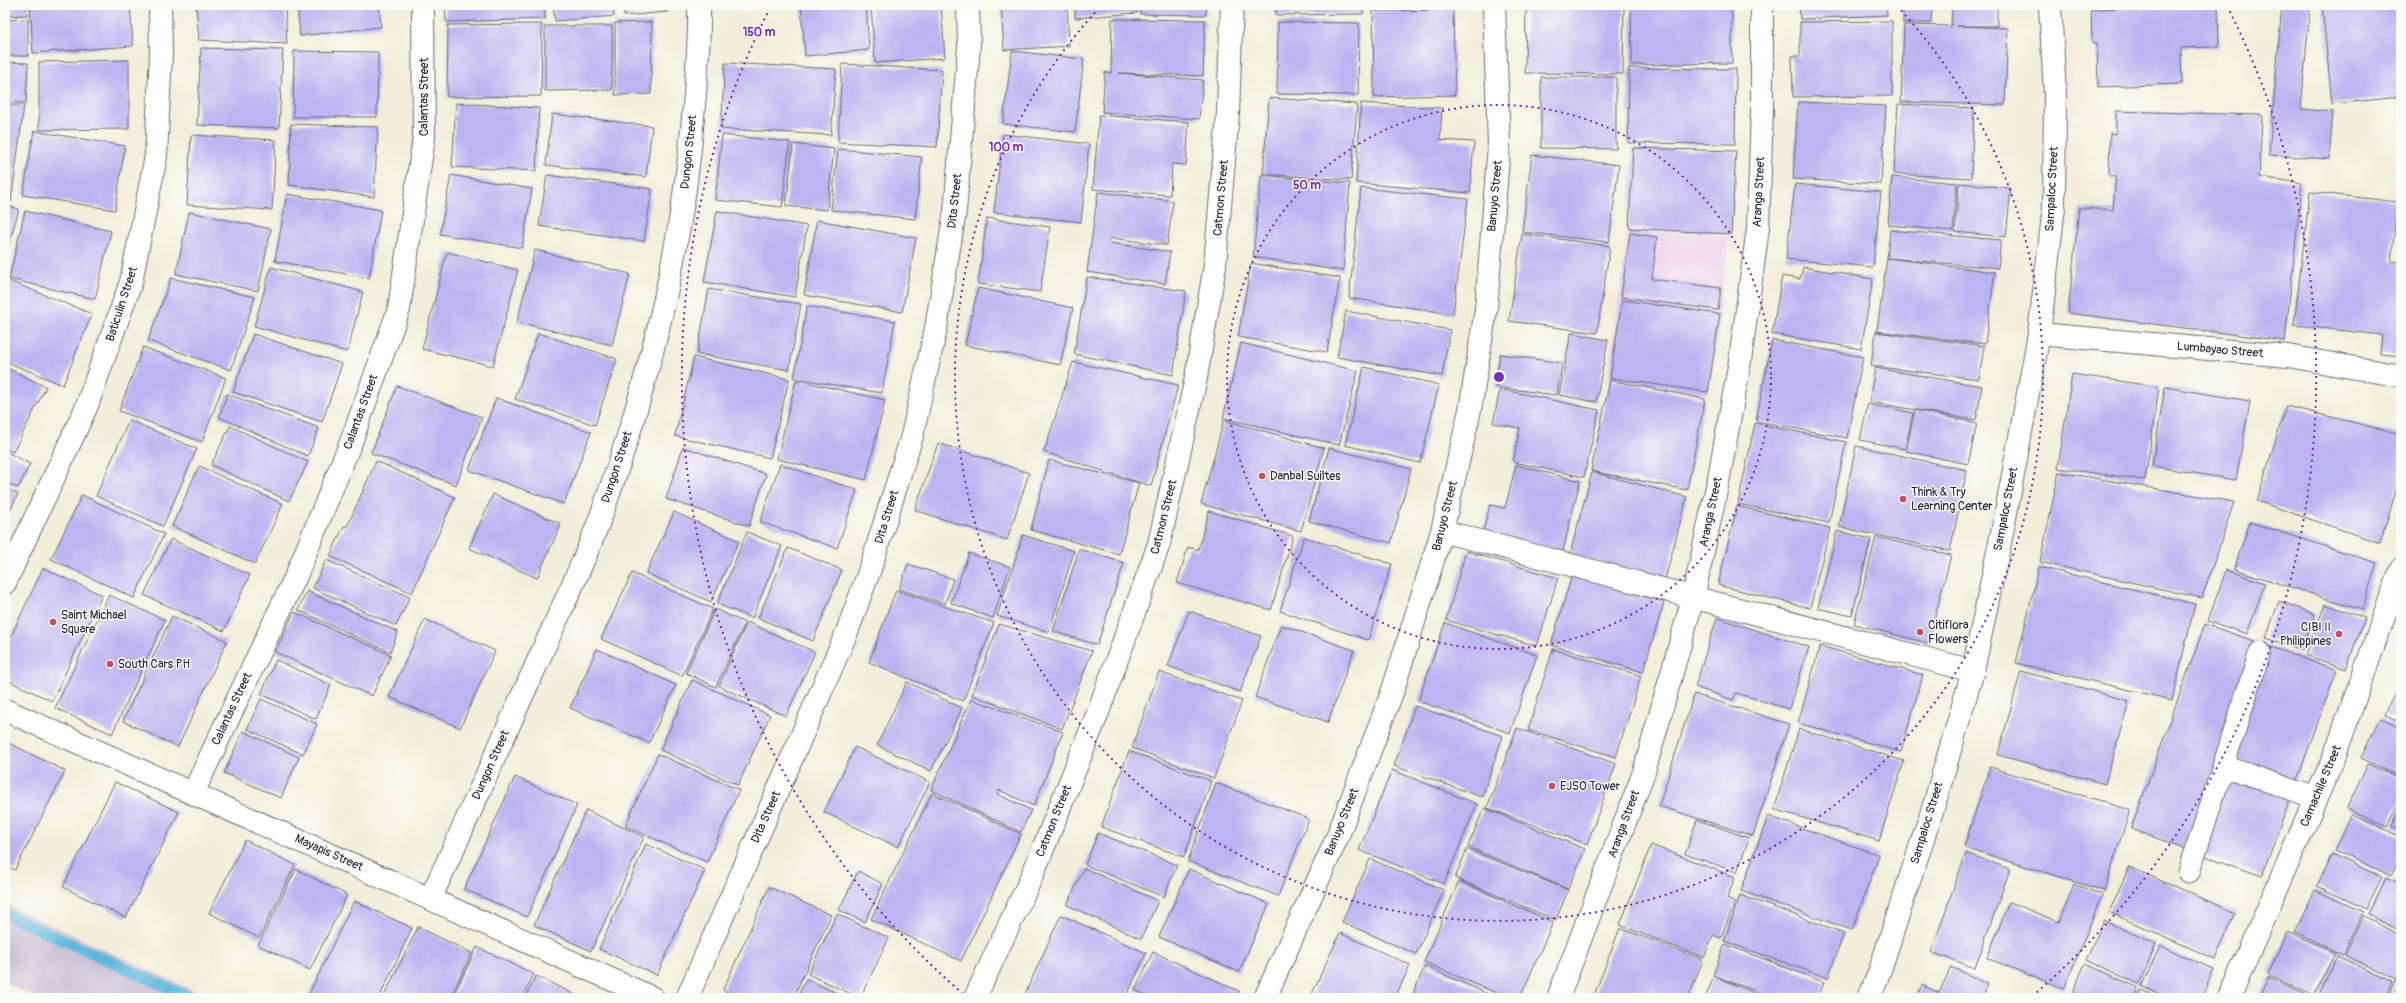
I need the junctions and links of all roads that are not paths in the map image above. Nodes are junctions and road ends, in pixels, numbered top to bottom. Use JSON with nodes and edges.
{"nodes":[{"id":1,"x":160,"y":5,"type":"edge"},
{"id":2,"x":423,"y":5,"type":"edge"},
{"id":3,"x":699,"y":5,"type":"edge"},
{"id":4,"x":968,"y":5,"type":"edge"},
{"id":5,"x":1232,"y":5,"type":"edge"},
{"id":6,"x":1494,"y":5,"type":"edge"},
{"id":7,"x":1762,"y":5,"type":"edge"},
{"id":8,"x":2050,"y":5,"type":"edge"},
{"id":9,"x":2038,"y":334,"type":"junction"},
{"id":10,"x":2401,"y":376,"type":"edge"},
{"id":11,"x":1442,"y":531,"type":"junction"},
{"id":12,"x":2401,"y":569,"type":"edge"},
{"id":13,"x":5,"y":583,"type":"edge"},
{"id":14,"x":1692,"y":598,"type":"junction"},
{"id":15,"x":2260,"y":652,"type":"dead end"},
{"id":16,"x":1972,"y":670,"type":"junction"},
{"id":17,"x":5,"y":710,"type":"edge"},
{"id":18,"x":2224,"y":766,"type":"junction"},
{"id":19,"x":193,"y":793,"type":"junction"},
{"id":20,"x":2316,"y":798,"type":"junction"},
{"id":21,"x":2188,"y":872,"type":"dead end"},
{"id":22,"x":430,"y":899,"type":"junction"},
{"id":23,"x":653,"y":998,"type":"edge"},
{"id":24,"x":687,"y":998,"type":"edge"},
{"id":25,"x":975,"y":998,"type":"edge"},
{"id":26,"x":1265,"y":998,"type":"edge"},
{"id":27,"x":1558,"y":998,"type":"edge"},
{"id":28,"x":1869,"y":998,"type":"edge"},
{"id":29,"x":2230,"y":998,"type":"edge"}],
"edges":[{"from":1,"to":13,"type":"street","name":"Baticulin Street"},
{"from":2,"to":19,"type":"street","name":"Calantas Street"},
{"from":3,"to":22,"type":"street","name":"Dungon Street"},
{"from":4,"to":24,"type":"street","name":"Dita Street"},
{"from":5,"to":25,"type":"street","name":"Catmon Street"},
{"from":6,"to":11,"type":"street","name":"Banuyo Street"},
{"from":7,"to":14,"type":"street","name":"Aranga Street"},
{"from":8,"to":9,"type":"street","name":"Sampaloc Street"},
{"from":9,"to":10,"type":"street","name":"Lumbayao Street"},
{"from":9,"to":16,"type":"street","name":"Sampaloc Street"},
{"from":11,"to":14,"type":"street"},
{"from":11,"to":26,"type":"street","name":"Banuyo Street"},
{"from":12,"to":20,"type":"street","name":"Camachile Street"},
{"from":14,"to":16,"type":"street"},
{"from":14,"to":27,"type":"street","name":"Aranga Street"},
{"from":15,"to":18,"type":"lane"},
{"from":16,"to":28,"type":"street","name":"Sampaloc Street"},
{"from":17,"to":19,"type":"street","name":"Mayapis Street"},
{"from":18,"to":20,"type":"lane"},
{"from":18,"to":21,"type":"lane"},
{"from":19,"to":22,"type":"street","name":"Mayapis Street"},
{"from":20,"to":29,"type":"street","name":"Camachile Street"},
{"from":22,"to":23,"type":"street","name":"Mayapis Street"}]}
